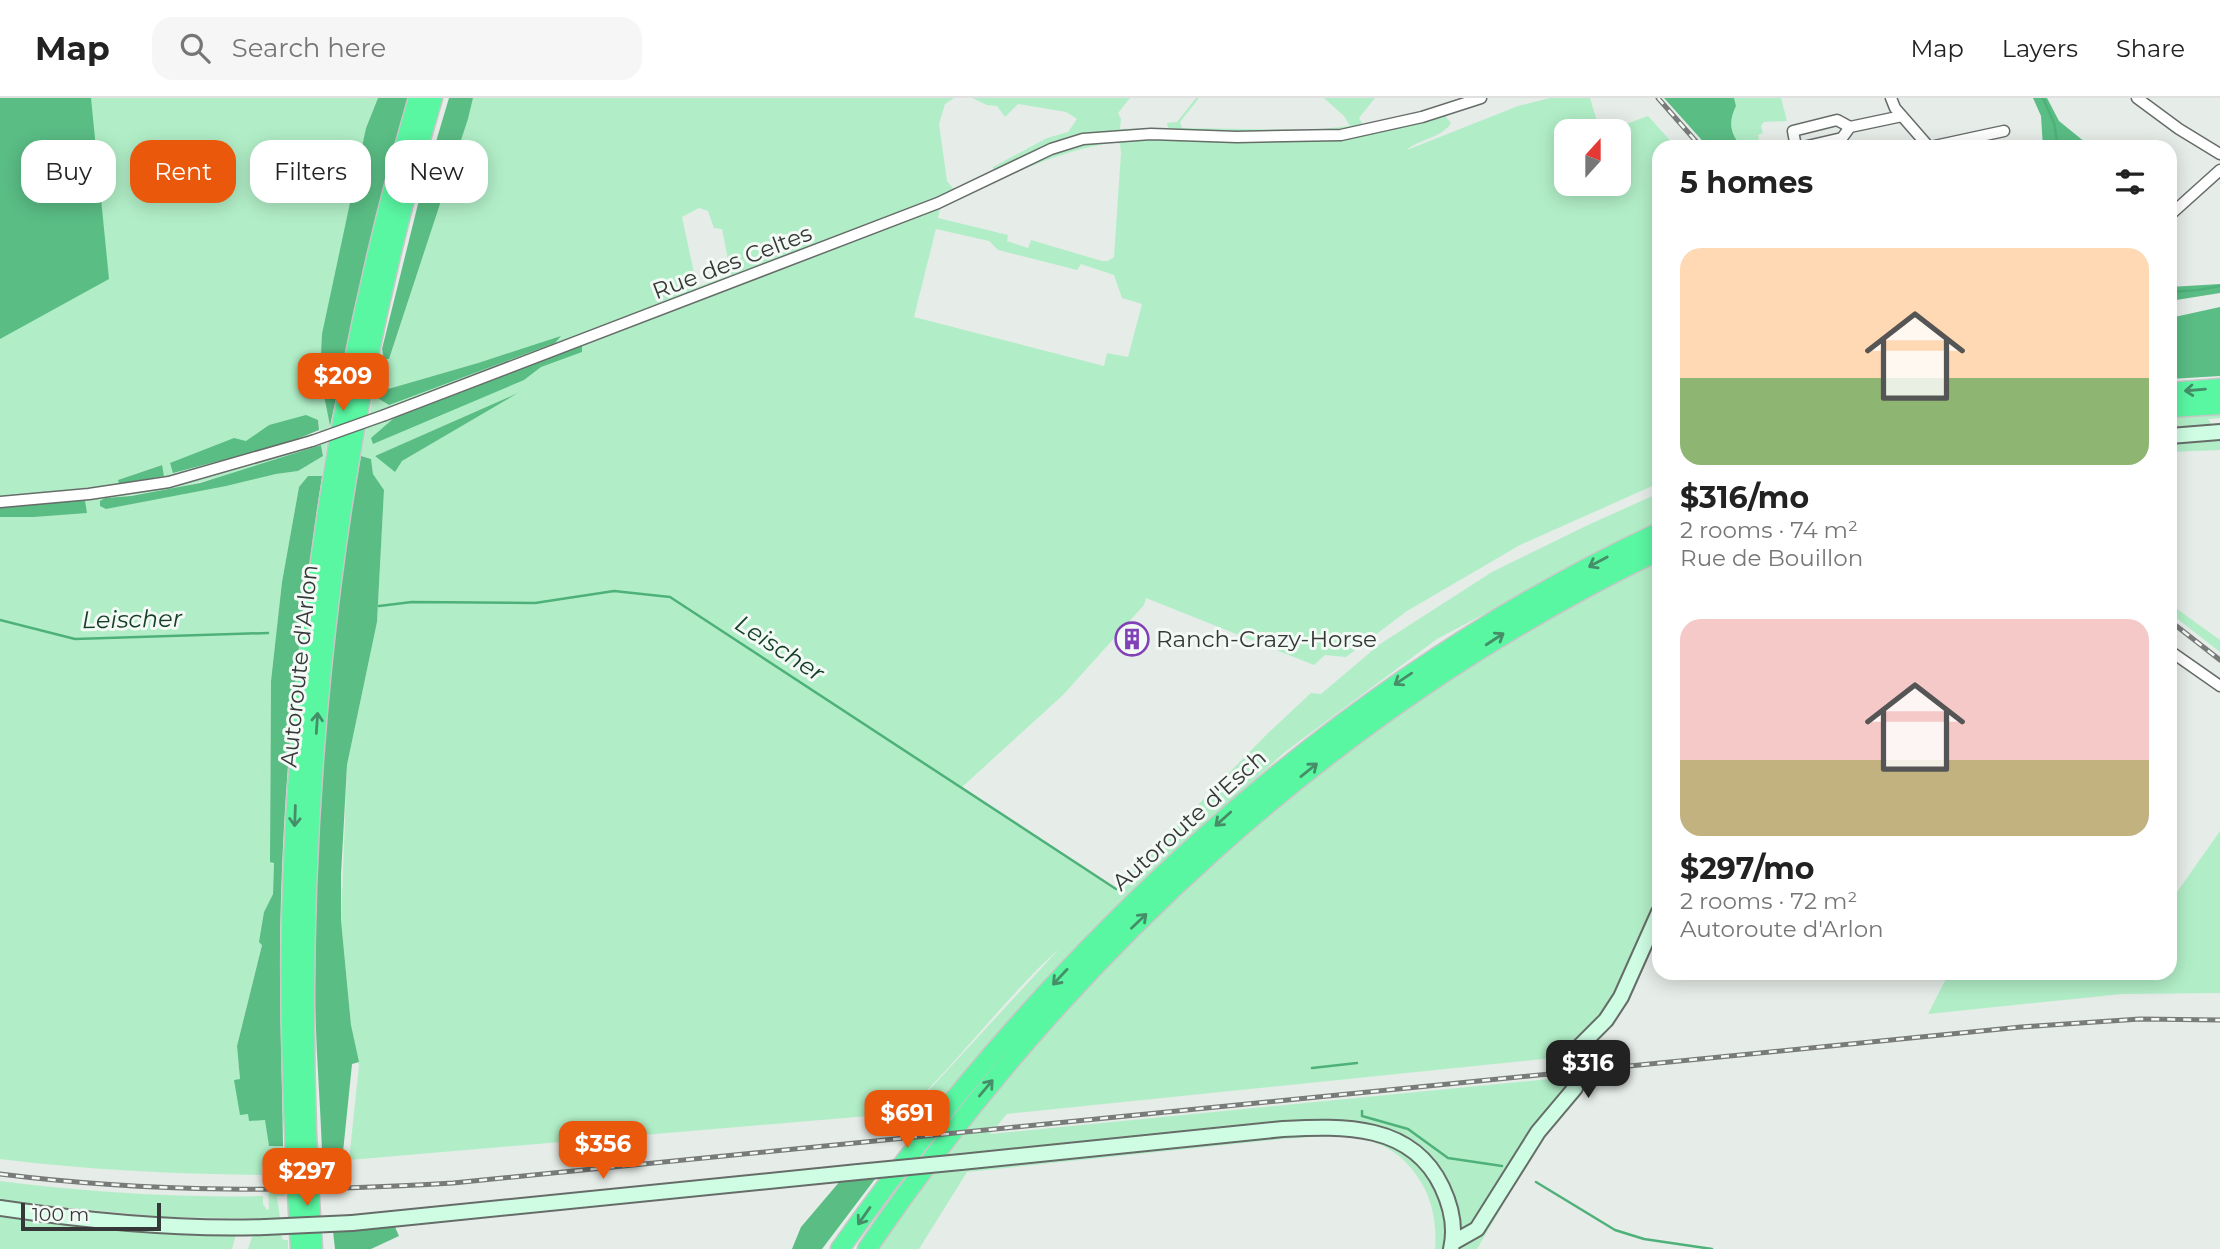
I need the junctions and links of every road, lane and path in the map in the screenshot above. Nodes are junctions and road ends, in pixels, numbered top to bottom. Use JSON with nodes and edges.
{"nodes":[{"id":1,"x":418,"y":98,"type":"edge"},
{"id":2,"x":433,"y":98,"type":"edge"},
{"id":3,"x":1481,"y":98,"type":"edge"},
{"id":4,"x":1893,"y":98,"type":"edge"},
{"id":5,"x":2137,"y":98,"type":"edge"},
{"id":6,"x":1902,"y":116,"type":"junction"},
{"id":7,"x":1850,"y":127,"type":"junction"},
{"id":8,"x":2004,"y":131,"type":"dead end"},
{"id":9,"x":1795,"y":140,"type":"edge"},
{"id":10,"x":1833,"y":140,"type":"edge"},
{"id":11,"x":1924,"y":140,"type":"edge"},
{"id":12,"x":1962,"y":140,"type":"edge"},
{"id":13,"x":2220,"y":154,"type":"edge"},
{"id":14,"x":2220,"y":170,"type":"edge"},
{"id":15,"x":2177,"y":209,"type":"edge"},
{"id":16,"x":2220,"y":388,"type":"edge"},
{"id":17,"x":2177,"y":391,"type":"edge"},
{"id":18,"x":2220,"y":405,"type":"edge"},
{"id":19,"x":2177,"y":408,"type":"edge"},
{"id":20,"x":2220,"y":432,"type":"edge"},
{"id":21,"x":2177,"y":435,"type":"edge"},
{"id":22,"x":0,"y":502,"type":"edge"},
{"id":23,"x":1652,"y":536,"type":"edge"},
{"id":24,"x":1652,"y":554,"type":"edge"},
{"id":25,"x":2177,"y":656,"type":"edge"},
{"id":26,"x":2220,"y":686,"type":"edge"},
{"id":27,"x":1652,"y":928,"type":"edge"},
{"id":28,"x":0,"y":1208,"type":"edge"},
{"id":29,"x":1452,"y":1246,"type":"edge"},
{"id":30,"x":300,"y":1249,"type":"edge"},
{"id":31,"x":313,"y":1249,"type":"edge"},
{"id":32,"x":840,"y":1249,"type":"edge"},
{"id":33,"x":867,"y":1249,"type":"edge"}],
"edges":[{"from":1,"to":30,"type":"highway","name":"Autoroute d'Arlon","one_way":true},
{"from":31,"to":2,"type":"highway","name":"Autoroute d'Arlon","one_way":true},
{"from":3,"to":22,"type":"street","name":"Rue des Celtes","bridge":true},
{"from":4,"to":6,"type":"street"},
{"from":5,"to":13,"type":"street"},
{"from":6,"to":7,"type":"street"},
{"from":6,"to":11,"type":"street"},
{"from":7,"to":9,"type":"street"},
{"from":7,"to":10,"type":"street"},
{"from":8,"to":12,"type":"street"},
{"from":14,"to":15,"type":"street"},
{"from":16,"to":17,"type":"highway","one_way":true},
{"from":18,"to":19,"type":"highway"},
{"from":20,"to":21,"type":"main road"},
{"from":23,"to":32,"type":"highway","name":"Autoroute d'Esch","one_way":true},
{"from":33,"to":24,"type":"highway","name":"Autoroute d'Esch","one_way":true},
{"from":25,"to":26,"type":"street"},
{"from":27,"to":29,"type":"main road"},
{"from":28,"to":29,"type":"main road","bridge":true}]}
